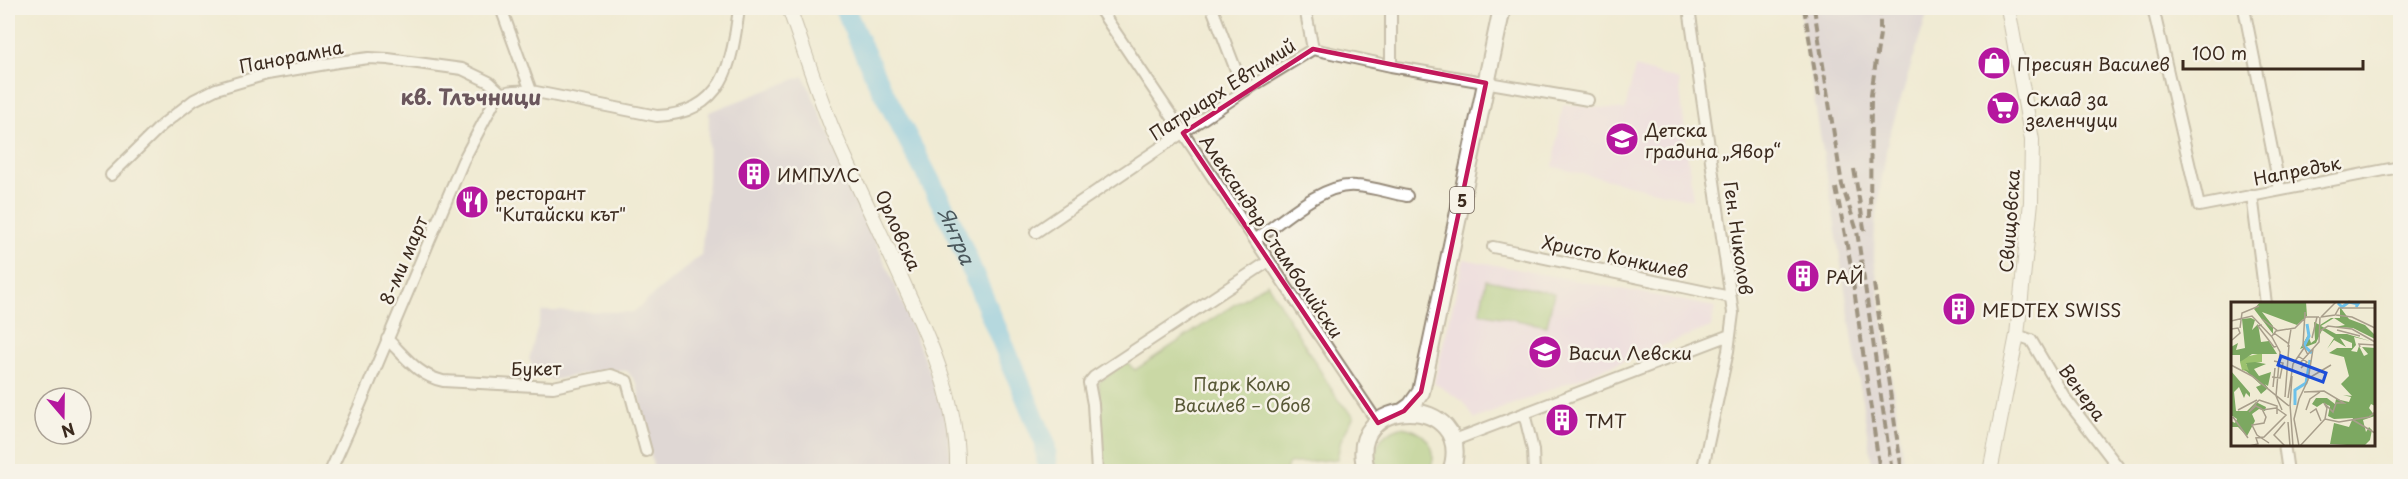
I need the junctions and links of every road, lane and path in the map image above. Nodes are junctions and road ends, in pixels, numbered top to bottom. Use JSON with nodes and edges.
{"nodes":[{"id":1,"x":501,"y":8,"type":"edge"},
{"id":2,"x":739,"y":8,"type":"edge"},
{"id":3,"x":789,"y":8,"type":"edge"},
{"id":4,"x":1099,"y":8,"type":"edge"},
{"id":5,"x":1212,"y":8,"type":"edge"},
{"id":6,"x":1305,"y":8,"type":"edge"},
{"id":7,"x":1391,"y":8,"type":"edge"},
{"id":8,"x":1503,"y":8,"type":"edge"},
{"id":9,"x":1689,"y":8,"type":"edge"},
{"id":10,"x":2008,"y":8,"type":"edge"},
{"id":11,"x":2153,"y":8,"type":"edge"},
{"id":12,"x":2244,"y":8,"type":"edge"},
{"id":13,"x":1313,"y":49,"type":"junction"},
{"id":14,"x":1391,"y":66,"type":"junction"},
{"id":15,"x":1486,"y":83,"type":"junction"},
{"id":16,"x":531,"y":91,"type":"junction"},
{"id":17,"x":1244,"y":91,"type":"junction"},
{"id":18,"x":501,"y":93,"type":"junction"},
{"id":19,"x":1588,"y":100,"type":"dead end"},
{"id":20,"x":1183,"y":133,"type":"junction"},
{"id":21,"x":2400,"y":167,"type":"edge"},
{"id":22,"x":111,"y":175,"type":"dead end"},
{"id":23,"x":2280,"y":190,"type":"junction"},
{"id":24,"x":2252,"y":195,"type":"junction"},
{"id":25,"x":1407,"y":196,"type":"dead end"},
{"id":26,"x":1036,"y":232,"type":"dead end"},
{"id":27,"x":1255,"y":240,"type":"junction"},
{"id":28,"x":1493,"y":247,"type":"dead end"},
{"id":29,"x":1269,"y":261,"type":"junction"},
{"id":30,"x":1730,"y":297,"type":"junction"},
{"id":31,"x":2266,"y":302,"type":"edge"},
{"id":32,"x":1730,"y":335,"type":"junction"},
{"id":33,"x":2017,"y":335,"type":"junction"},
{"id":34,"x":387,"y":339,"type":"junction"},
{"id":35,"x":1421,"y":392,"type":"junction"},
{"id":36,"x":1404,"y":411,"type":"junction"},
{"id":37,"x":1524,"y":413,"type":"junction"},
{"id":38,"x":1378,"y":423,"type":"junction"},
{"id":39,"x":1441,"y":424,"type":"junction"},
{"id":40,"x":1452,"y":441,"type":"junction"},
{"id":41,"x":2284,"y":446,"type":"edge"},
{"id":42,"x":646,"y":451,"type":"dead end"},
{"id":43,"x":2121,"y":470,"type":"edge"},
{"id":44,"x":330,"y":471,"type":"edge"},
{"id":45,"x":957,"y":471,"type":"edge"},
{"id":46,"x":1097,"y":471,"type":"edge"},
{"id":47,"x":1367,"y":471,"type":"edge"},
{"id":48,"x":1451,"y":471,"type":"edge"},
{"id":49,"x":1534,"y":471,"type":"edge"},
{"id":50,"x":1702,"y":471,"type":"edge"},
{"id":51,"x":1990,"y":471,"type":"edge"},
{"id":52,"x":2288,"y":471,"type":"edge"}],
"edges":[{"from":1,"to":16,"type":"street"},
{"from":2,"to":16,"type":"street"},
{"from":3,"to":45,"type":"street","name":"Орловска"},
{"from":4,"to":20,"type":"street","name":"Александър Стамболийски"},
{"from":5,"to":17,"type":"street"},
{"from":6,"to":13,"type":"street"},
{"from":7,"to":14,"type":"street"},
{"from":8,"to":15,"type":"main road","number":"5"},
{"from":9,"to":30,"type":"street","name":"Ген. Николов"},
{"from":10,"to":33,"type":"street","name":"Свищовска"},
{"from":11,"to":24,"type":"street","name":"Напредък"},
{"from":12,"to":23,"type":"street"},
{"from":13,"to":14,"type":"street","name":"Патриарх Евтимий"},
{"from":13,"to":17,"type":"street","name":"Патриарх Евтимий"},
{"from":14,"to":15,"type":"street","name":"Патриарх Евтимий"},
{"from":15,"to":19,"type":"street","name":"Патриарх Евтимий"},
{"from":15,"to":35,"type":"main road","number":"5"},
{"from":16,"to":18,"type":"street"},
{"from":17,"to":20,"type":"street","name":"Патриарх Евтимий"},
{"from":18,"to":22,"type":"street","name":"Панорамна"},
{"from":18,"to":34,"type":"street","name":"8-ми март"},
{"from":20,"to":26,"type":"street","name":"Патриарх Евтимий"},
{"from":20,"to":27,"type":"street","name":"Александър Стамболийски"},
{"from":21,"to":23,"type":"street","name":"Напредък"},
{"from":23,"to":24,"type":"street","name":"Напредък"},
{"from":24,"to":31,"type":"street"},
{"from":25,"to":27,"type":"street"},
{"from":27,"to":29,"type":"street","name":"Александър Стамболийски"},
{"from":28,"to":30,"type":"street","name":"Христо Конкилев"},
{"from":29,"to":38,"type":"street","name":"Александър Стамболийски"},
{"from":29,"to":46,"type":"street"},
{"from":30,"to":32,"type":"street","name":"Ген. Николов"},
{"from":32,"to":37,"type":"street"},
{"from":32,"to":50,"type":"street","name":"Ген. Николов"},
{"from":33,"to":43,"type":"street","name":"Венера"},
{"from":33,"to":51,"type":"street","name":"Свищовска"},
{"from":34,"to":42,"type":"street","name":"Букет"},
{"from":34,"to":44,"type":"street","name":"8-ми март"},
{"from":35,"to":36,"type":"main road","number":"5"},
{"from":35,"to":39,"type":"main road"},
{"from":36,"to":38,"type":"main road","number":"5"},
{"from":36,"to":39,"type":"main road"},
{"from":37,"to":40,"type":"street"},
{"from":37,"to":49,"type":"street"},
{"from":38,"to":47,"type":"main road"},
{"from":39,"to":40,"type":"main road"},
{"from":40,"to":48,"type":"main road"},
{"from":41,"to":52,"type":"street"}]}
